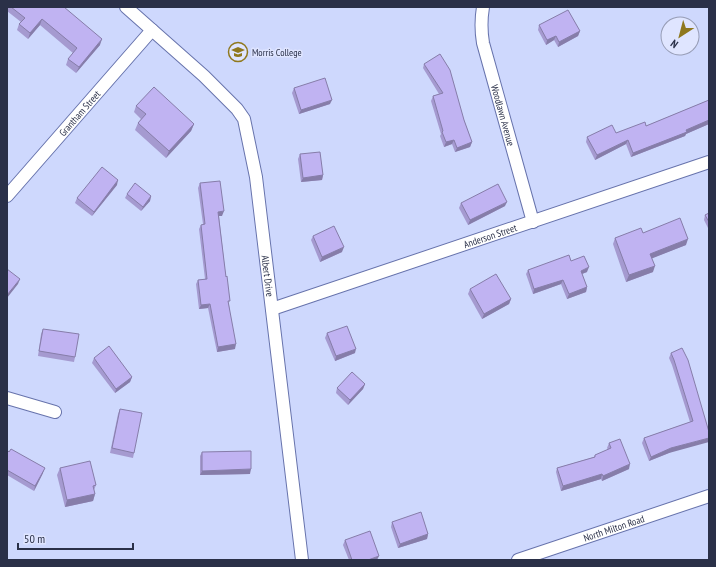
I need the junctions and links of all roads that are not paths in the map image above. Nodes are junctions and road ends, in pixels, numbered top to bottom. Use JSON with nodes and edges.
{"nodes":[{"id":1,"x":126,"y":7,"type":"edge"},
{"id":2,"x":483,"y":7,"type":"edge"},
{"id":3,"x":152,"y":30,"type":"junction"},
{"id":4,"x":709,"y":162,"type":"edge"},
{"id":5,"x":7,"y":196,"type":"edge"},
{"id":6,"x":532,"y":222,"type":"junction"},
{"id":7,"x":272,"y":309,"type":"junction"},
{"id":8,"x":7,"y":398,"type":"edge"},
{"id":9,"x":55,"y":412,"type":"dead end"},
{"id":10,"x":709,"y":496,"type":"edge"},
{"id":11,"x":302,"y":560,"type":"edge"},
{"id":12,"x":518,"y":560,"type":"edge"}],
"edges":[{"from":1,"to":3,"type":"street","name":"Albert Drive"},
{"from":2,"to":6,"type":"street","name":"Woodlawn Avenue"},
{"from":3,"to":5,"type":"street","name":"Grantham Street"},
{"from":3,"to":7,"type":"street","name":"Albert Drive"},
{"from":4,"to":6,"type":"street","name":"Anderson Street"},
{"from":6,"to":7,"type":"street","name":"Anderson Street"},
{"from":7,"to":11,"type":"street","name":"Albert Drive"},
{"from":8,"to":9,"type":"street"},
{"from":10,"to":12,"type":"street","name":"North Milton Road"}]}
